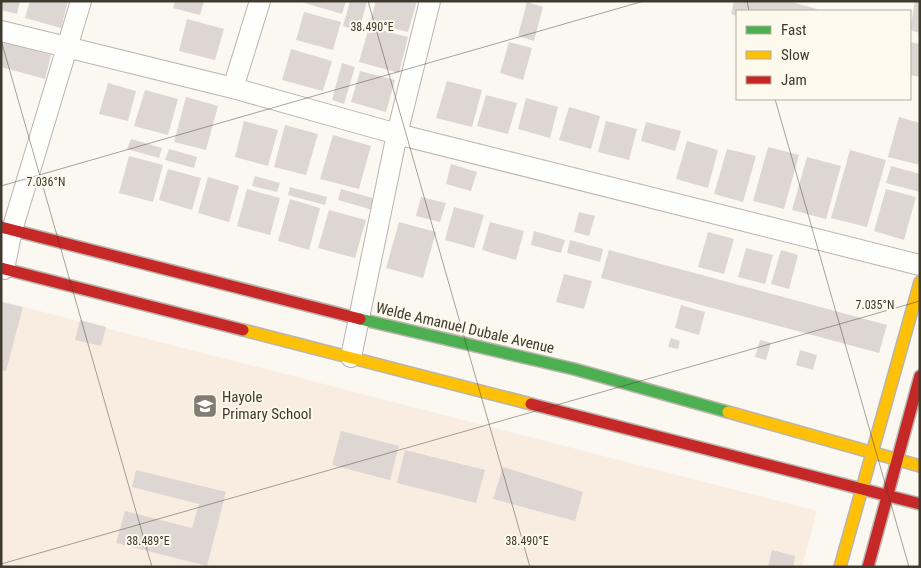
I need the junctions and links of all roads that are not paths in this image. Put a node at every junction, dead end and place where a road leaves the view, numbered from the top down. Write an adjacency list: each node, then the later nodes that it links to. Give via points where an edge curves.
1 (81, 1): 5 (street)
2 (260, 1): 6 (street)
3 (430, 1): 7 (street)
4 (1, 32): 5 (street)
5 (69, 49): 6 (street); 8 (street)
6 (233, 88): 7 (street)
7 (396, 134): 9 (street); 12 (street)
8 (7, 229): 10 (street); 12 (main road, Welde Amanuel Dubale Avenue)
9 (920, 265)
10 (3, 268): 13 (main road)
11 (920, 282): 15 (main road)
12 (358, 319): 13 (street); 15 (main road, Welde Amanuel Dubale Avenue, via 574,369)
13 (350, 357): 18 (main road)
14 (920, 376): 16 (main road)
15 (871, 452): 16 (main road, Welde Amanuel Dubale Avenue); 18 (main road)
16 (898, 460): 17 (main road, Welde Amanuel Dubale Avenue); 19 (main road)
17 (920, 466)
18 (862, 489): 19 (main road); 21 (main road)
19 (888, 496): 20 (main road); 22 (main road)
20 (920, 504)
21 (840, 567)
22 (868, 567)

